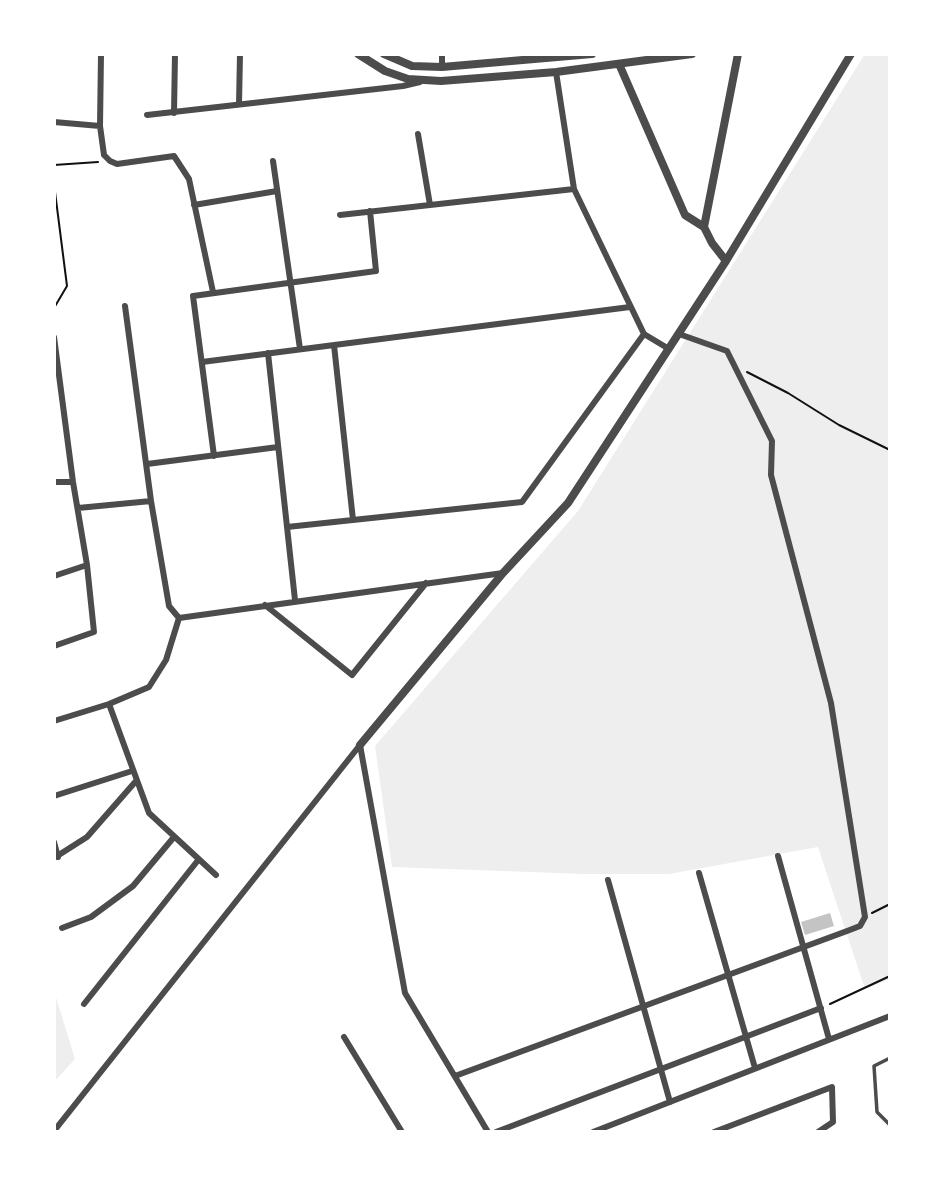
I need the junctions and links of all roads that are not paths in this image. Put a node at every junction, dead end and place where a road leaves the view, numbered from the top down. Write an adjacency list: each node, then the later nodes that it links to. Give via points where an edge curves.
1 (101, 54): 22 (street)
2 (175, 54): 19 (street)
3 (240, 54): 18 (street)
4 (358, 54): 17 (street, via 385,71)
5 (384, 54): 14 (street, via 412,66)
6 (442, 54): 14 (street)
7 (592, 54): 12 (street)
8 (692, 54): 11 (street)
9 (738, 54): 31 (street)
10 (851, 54): 32 (street)
11 (648, 57): 13 (street)
12 (509, 58): 14 (street); 16 (street)
13 (619, 64): 15 (street); 31 (street, via 685,215)
14 (442, 66)
15 (556, 72): 16 (street); 25 (street)
16 (510, 76): 17 (street)
17 (426, 80): 18 (street)
18 (239, 104): 19 (street)
19 (174, 113): 20 (street)
20 (147, 115)
21 (54, 122): 22 (street)
22 (100, 126): 27 (street, via 104,155 117,164 174,156 189,179)
23 (418, 134): 28 (street)
24 (273, 161): 26 (street)
25 (574, 189): 28 (street); 36 (street)
26 (277, 191): 27 (street); 33 (street)
27 (194, 205): 34 (street)
28 (430, 205): 29 (street)
29 (370, 211): 30 (street); 33 (street, via 376,271)
30 (340, 215)
31 (704, 227): 32 (street)
32 (726, 261): 38 (street)
33 (291, 283): 34 (street); 42 (street)
34 (213, 292): 45 (street, via 193,296)
35 (125, 306): 50 (street)
36 (630, 307): 37 (street); 40 (street)
37 (644, 334): 43 (street); 55 (street, via 522,502)
38 (679, 334): 43 (street); 80 (street, via 727,351 772,441 771,475 831,703 865,917 860,926)
39 (54, 337): 41 (street)
40 (334, 345): 42 (street); 55 (street)
41 (55, 348): 47 (street)
42 (300, 349): 44 (street)
43 (669, 349): 58 (street, via 568,503)
44 (268, 354): 45 (street); 48 (street)
45 (202, 362): 49 (street)
46 (54, 415): 47 (street)
47 (64, 415): 52 (street)
48 (278, 447): 49 (street); 56 (street)
49 (214, 456): 50 (street)
50 (147, 464): 53 (street)
51 (54, 482): 52 (street)
52 (74, 482): 54 (street)
53 (151, 501): 54 (street); 63 (street, via 169,606)
54 (78, 508): 57 (street)
55 (353, 520): 56 (street)
56 (287, 527): 61 (street)
57 (87, 565): 59 (street); 64 (street, via 94,632)
58 (503, 573): 60 (street); 67 (street)
59 (54, 576)
60 (426, 583): 61 (street); 62 (street, via 352,675)
61 (295, 600): 62 (street)
62 (265, 605): 63 (street)
63 (179, 618): 65 (street, via 166,660 149,687)
64 (54, 646)
65 (109, 704): 66 (street); 68 (street)
66 (54, 722)
67 (360, 744): 92 (street, via 405,993); 95 (street)
68 (132, 771): 69 (street); 70 (street)
69 (136, 781): 71 (street, via 149,813); 74 (street, via 87,837)
70 (54, 796)
71 (174, 837): 75 (street); 79 (street, via 133,887 91,917)
72 (54, 842): 74 (street)
73 (778, 856): 80 (street)
74 (56, 857)
75 (199, 859): 77 (street); 82 (street)
76 (699, 873): 81 (street)
77 (216, 875)
78 (608, 880): 83 (street)
79 (62, 928)
80 (803, 946): 81 (street); 84 (street)
81 (729, 974): 83 (street); 86 (street)
82 (84, 1004)
83 (643, 1006): 91 (street); 92 (street)
84 (821, 1008): 86 (street); 88 (street)
85 (890, 1016): 88 (street)
86 (746, 1035): 90 (street); 91 (street)
87 (344, 1037): 96 (street)
88 (829, 1039): 90 (street)
89 (890, 1058): 94 (lane, via 874,1066 877,1112)
90 (755, 1068): 93 (street)
91 (661, 1069): 93 (street); 98 (street)
92 (455, 1076): 97 (street)
93 (670, 1102): 99 (street)
94 (890, 1125)
95 (54, 1131)
96 (402, 1132)
97 (488, 1132)
98 (496, 1132)
99 (593, 1132)
100 (714, 1132): 101 (street, via 832,1087 834,1122)
101 (818, 1132)

